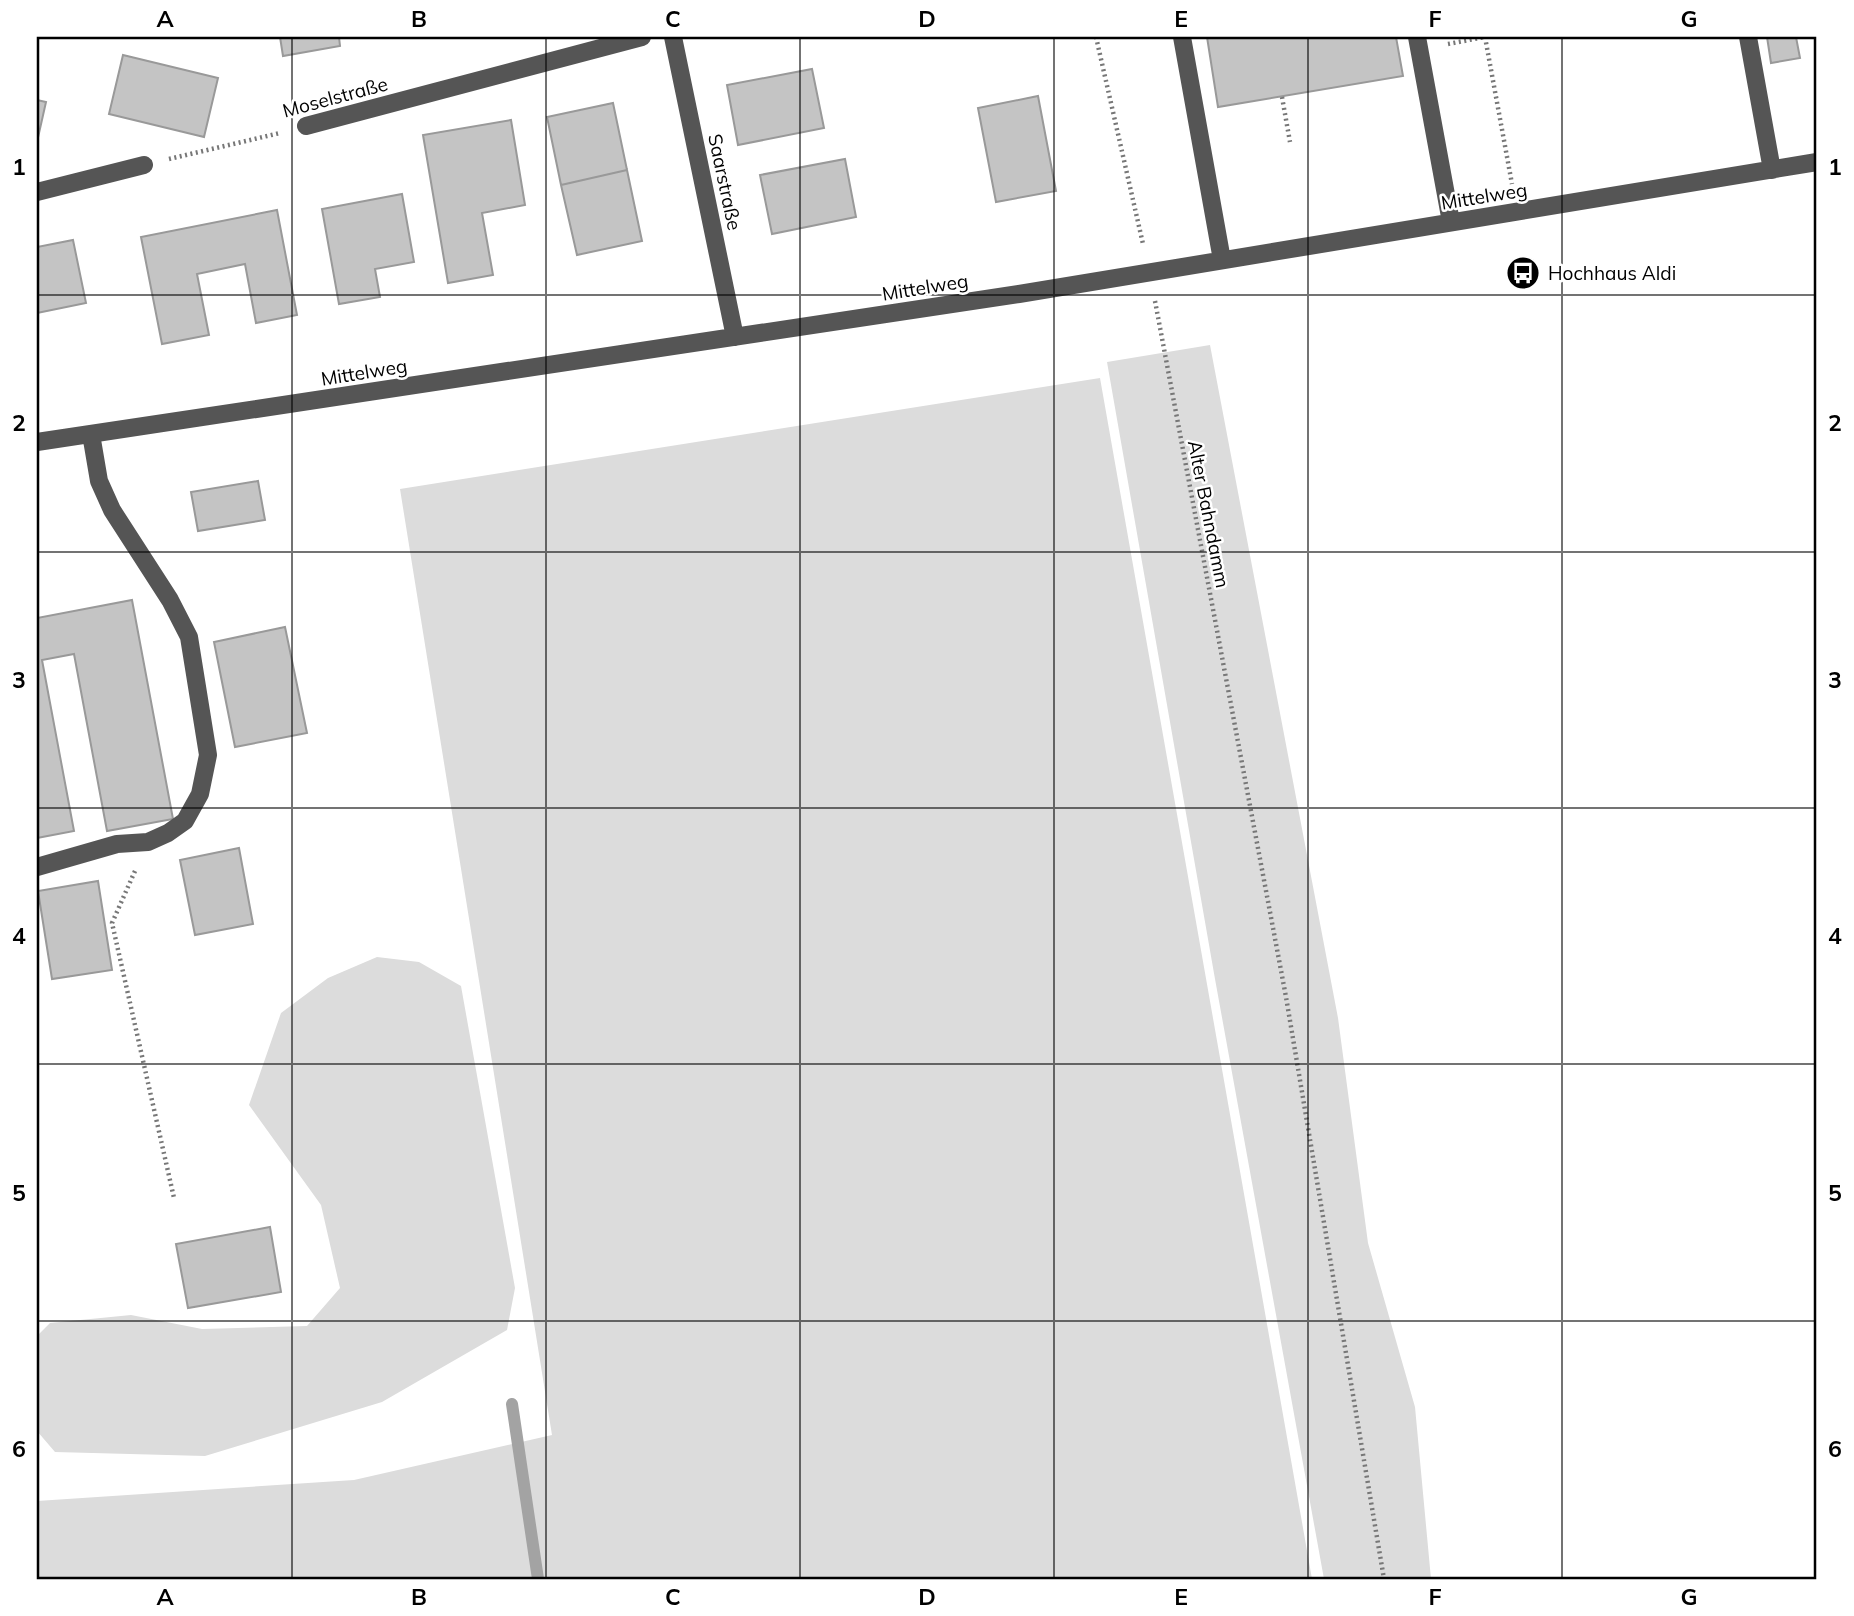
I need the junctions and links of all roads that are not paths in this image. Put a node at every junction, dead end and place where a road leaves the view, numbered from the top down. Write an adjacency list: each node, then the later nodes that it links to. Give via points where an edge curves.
1 (642, 37): 6 (street, Moselstraße)
2 (673, 37): 13 (street, Saarstraße)
3 (1182, 37): 12 (street)
4 (1748, 37): 9 (street)
5 (1418, 43): 11 (street)
6 (306, 127)
7 (1817, 162): 9 (street, Mittelweg)
8 (144, 165): 10 (street)
9 (1772, 170): 11 (street, Mittelweg)
10 (37, 192)
11 (1451, 222): 12 (street, Mittelweg)
12 (1222, 260): 13 (street, Mittelweg)
13 (735, 337): 14 (street, Mittelweg)
14 (91, 434): 15 (street, Mittelweg); 16 (street, via 99,481 112,510 189,637 208,755 200,794 185,821 168,834)
15 (37, 442)
16 (37, 867)

